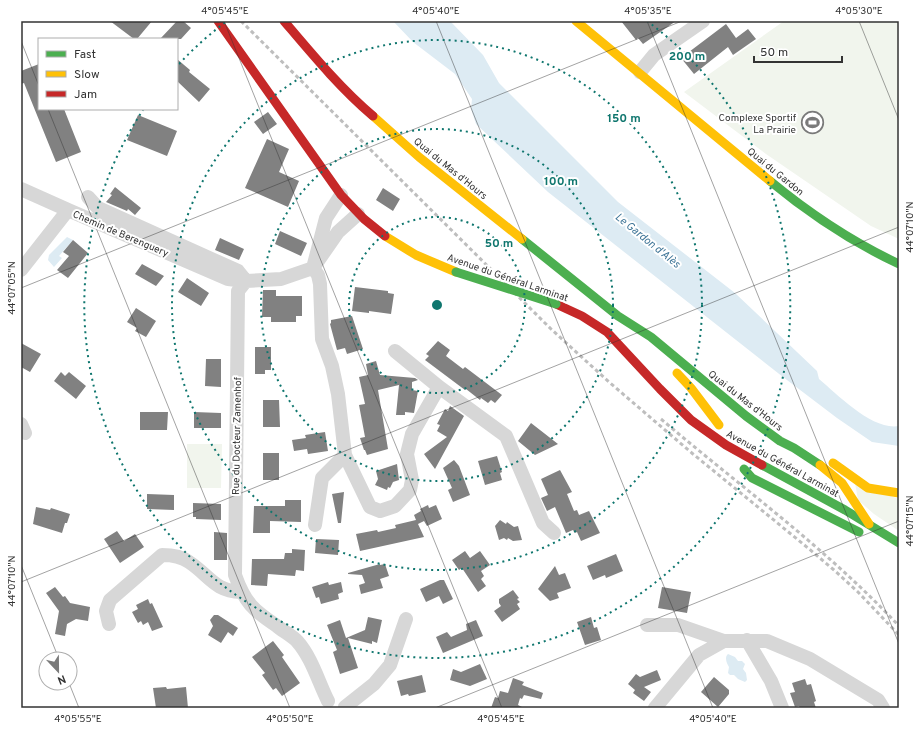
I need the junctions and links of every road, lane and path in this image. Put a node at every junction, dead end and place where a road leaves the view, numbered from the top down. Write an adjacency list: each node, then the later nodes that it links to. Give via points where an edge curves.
1 (218, 21): 7 (main road, Avenue du Général Larminat)
2 (284, 21): 15 (main road, Quai du Mas d'Hours, via 359,104 419,157)
3 (576, 21): 5 (main road, Quai du Gardon)
4 (703, 21): 5 (street, via 654,55)
5 (640, 72): 11 (main road, Quai du Gardon, via 794,200 837,231)
6 (21, 189): 9 (street)
7 (341, 195): 10 (main road, Avenue du Général Larminat); 12 (street, via 326,218)
8 (88, 197): 14 (street, Chemin de Berenguery, via 98,208 238,271)
9 (68, 210): 13 (street, Chemin de Berenguery); 14 (street, Chemin de Berenguery, via 228,279)
10 (358, 214): 12 (street, via 338,232); 23 (main road, Avenue du Général Larminat, bridge, via 378,232 415,255 456,272 556,304 582,316 607,332 691,420 726,446)
11 (899, 264)
12 (314, 268): 14 (street, Chemin de Berenguery, via 281,279); 20 (street, via 320,284 322,339 332,366 338,394)
13 (21, 270)
14 (246, 281): 30 (street, Rue du Docteur Zamenhof, via 238,291 235,575)
15 (618, 316): 18 (main road, Quai du Mas d'Hours, via 691,388); 19 (main road, Quai du Mas d'Hours, via 651,337 746,416)
16 (395, 350): 17 (street)
17 (439, 387): 20 (street, via 412,434 407,454 412,480 410,490 395,506 380,511 370,507); 25 (street, via 506,436 543,523)
18 (719, 425)
19 (794, 448): 22 (main road, via 823,457 868,488); 23 (main road, Quai du Mas d'Hours, via 842,483)
20 (345, 455): 24 (street, via 322,478)
21 (744, 469): 26 (main road, via 752,478)
22 (899, 493)
23 (869, 524): 28 (main road, Avenue du Général Larminat)
24 (315, 525)
25 (554, 533)
26 (866, 535)
27 (878, 541): 29 (main road)
28 (899, 543)
29 (899, 552)
30 (241, 592): 32 (street, via 220,587 189,561 176,556 162,555 110,600 106,611); 36 (street, Rue du Docteur Zamenhof, via 253,609 295,639 304,650 312,663)
31 (406, 619): 37 (street, via 390,665 374,684)
32 (109, 624)
33 (647, 626): 34 (street, via 678,625)
34 (724, 640): 35 (street); 38 (street, via 699,655)
35 (747, 640): 39 (street, via 771,681); 40 (street, via 767,640 810,659 878,700)
36 (325, 705): 37 (street, via 337,699)
37 (345, 708)
38 (655, 708)
39 (782, 708)
40 (883, 708)

